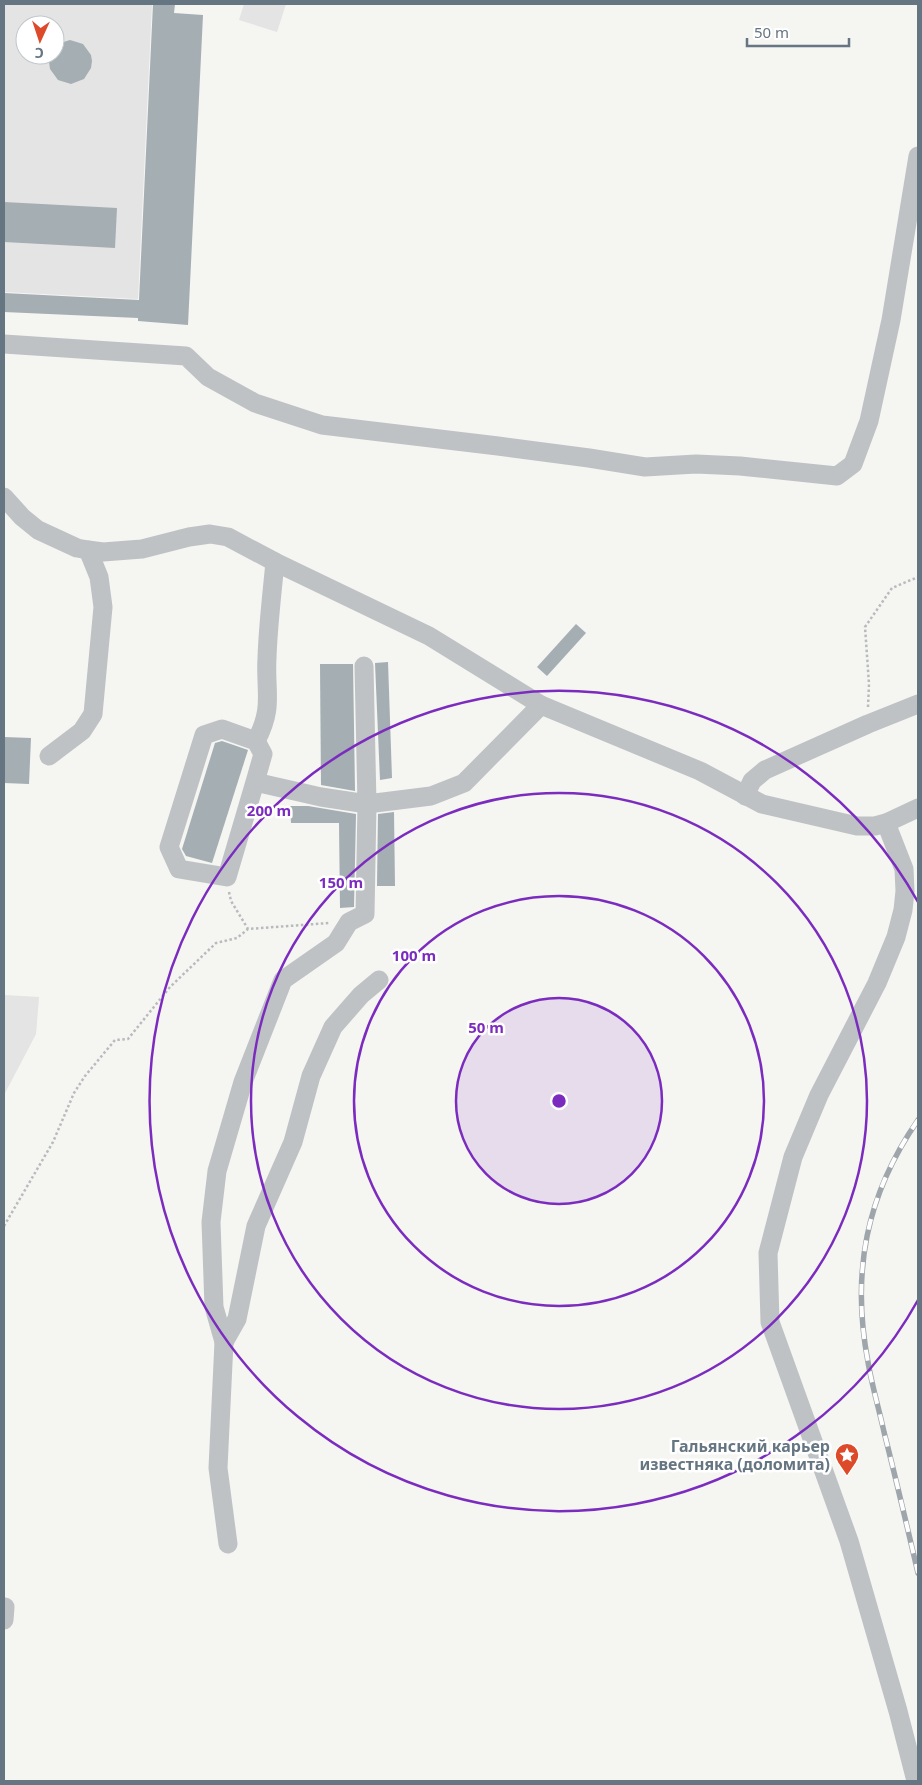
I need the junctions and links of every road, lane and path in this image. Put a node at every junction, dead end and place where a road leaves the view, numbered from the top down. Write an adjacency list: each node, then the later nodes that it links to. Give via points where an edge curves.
1 (918, 156): 2 (street, via 891,320 870,421 853,464 837,476 740,466 645,467 322,425 255,403 208,377 186,356)
2 (4, 344)
3 (4, 497): 4 (street, via 38,530)
4 (88, 550): 5 (street, via 104,552 142,548 210,534 228,537); 12 (street, via 99,577 103,607 93,714 82,730)
5 (275, 562): 9 (street, via 429,636); 11 (street, via 266,660 268,707 264,726)
6 (918, 577): 10 (path, via 892,588 865,627)
7 (364, 666): 15 (street)
8 (918, 704): 10 (street)
9 (541, 706): 14 (street, via 674,760); 15 (street, via 464,783 431,796)
10 (868, 724): 14 (street, via 765,770 752,782)
11 (256, 741): 13 (street, via 263,754); 18 (street, via 222,729 204,735 170,847 180,869)
12 (49, 756)
13 (255, 782): 15 (street); 18 (street)
14 (745, 796): 17 (street, via 784,810 856,826 875,826)
15 (367, 804): 19 (street)
16 (918, 808): 17 (street)
17 (886, 822): 25 (street, via 904,869 904,900 896,937 793,1157 768,1262 770,1322 849,1542)
18 (226, 877): 20 (path, via 231,901)
19 (357, 918): 20 (path); 23 (street, via 336,943 282,980 243,1082 217,1171 210,1222 214,1306)
20 (248, 928): 22 (path, via 237,938 216,943 170,987 128,1039 115,1040 96,1062 74,1093 53,1142)
21 (379, 980): 23 (street, via 333,1027 311,1076 293,1142 256,1226 237,1319)
22 (4, 1226)
23 (224, 1342): 24 (street, via 218,1468)
24 (228, 1544)
25 (916, 1781)

